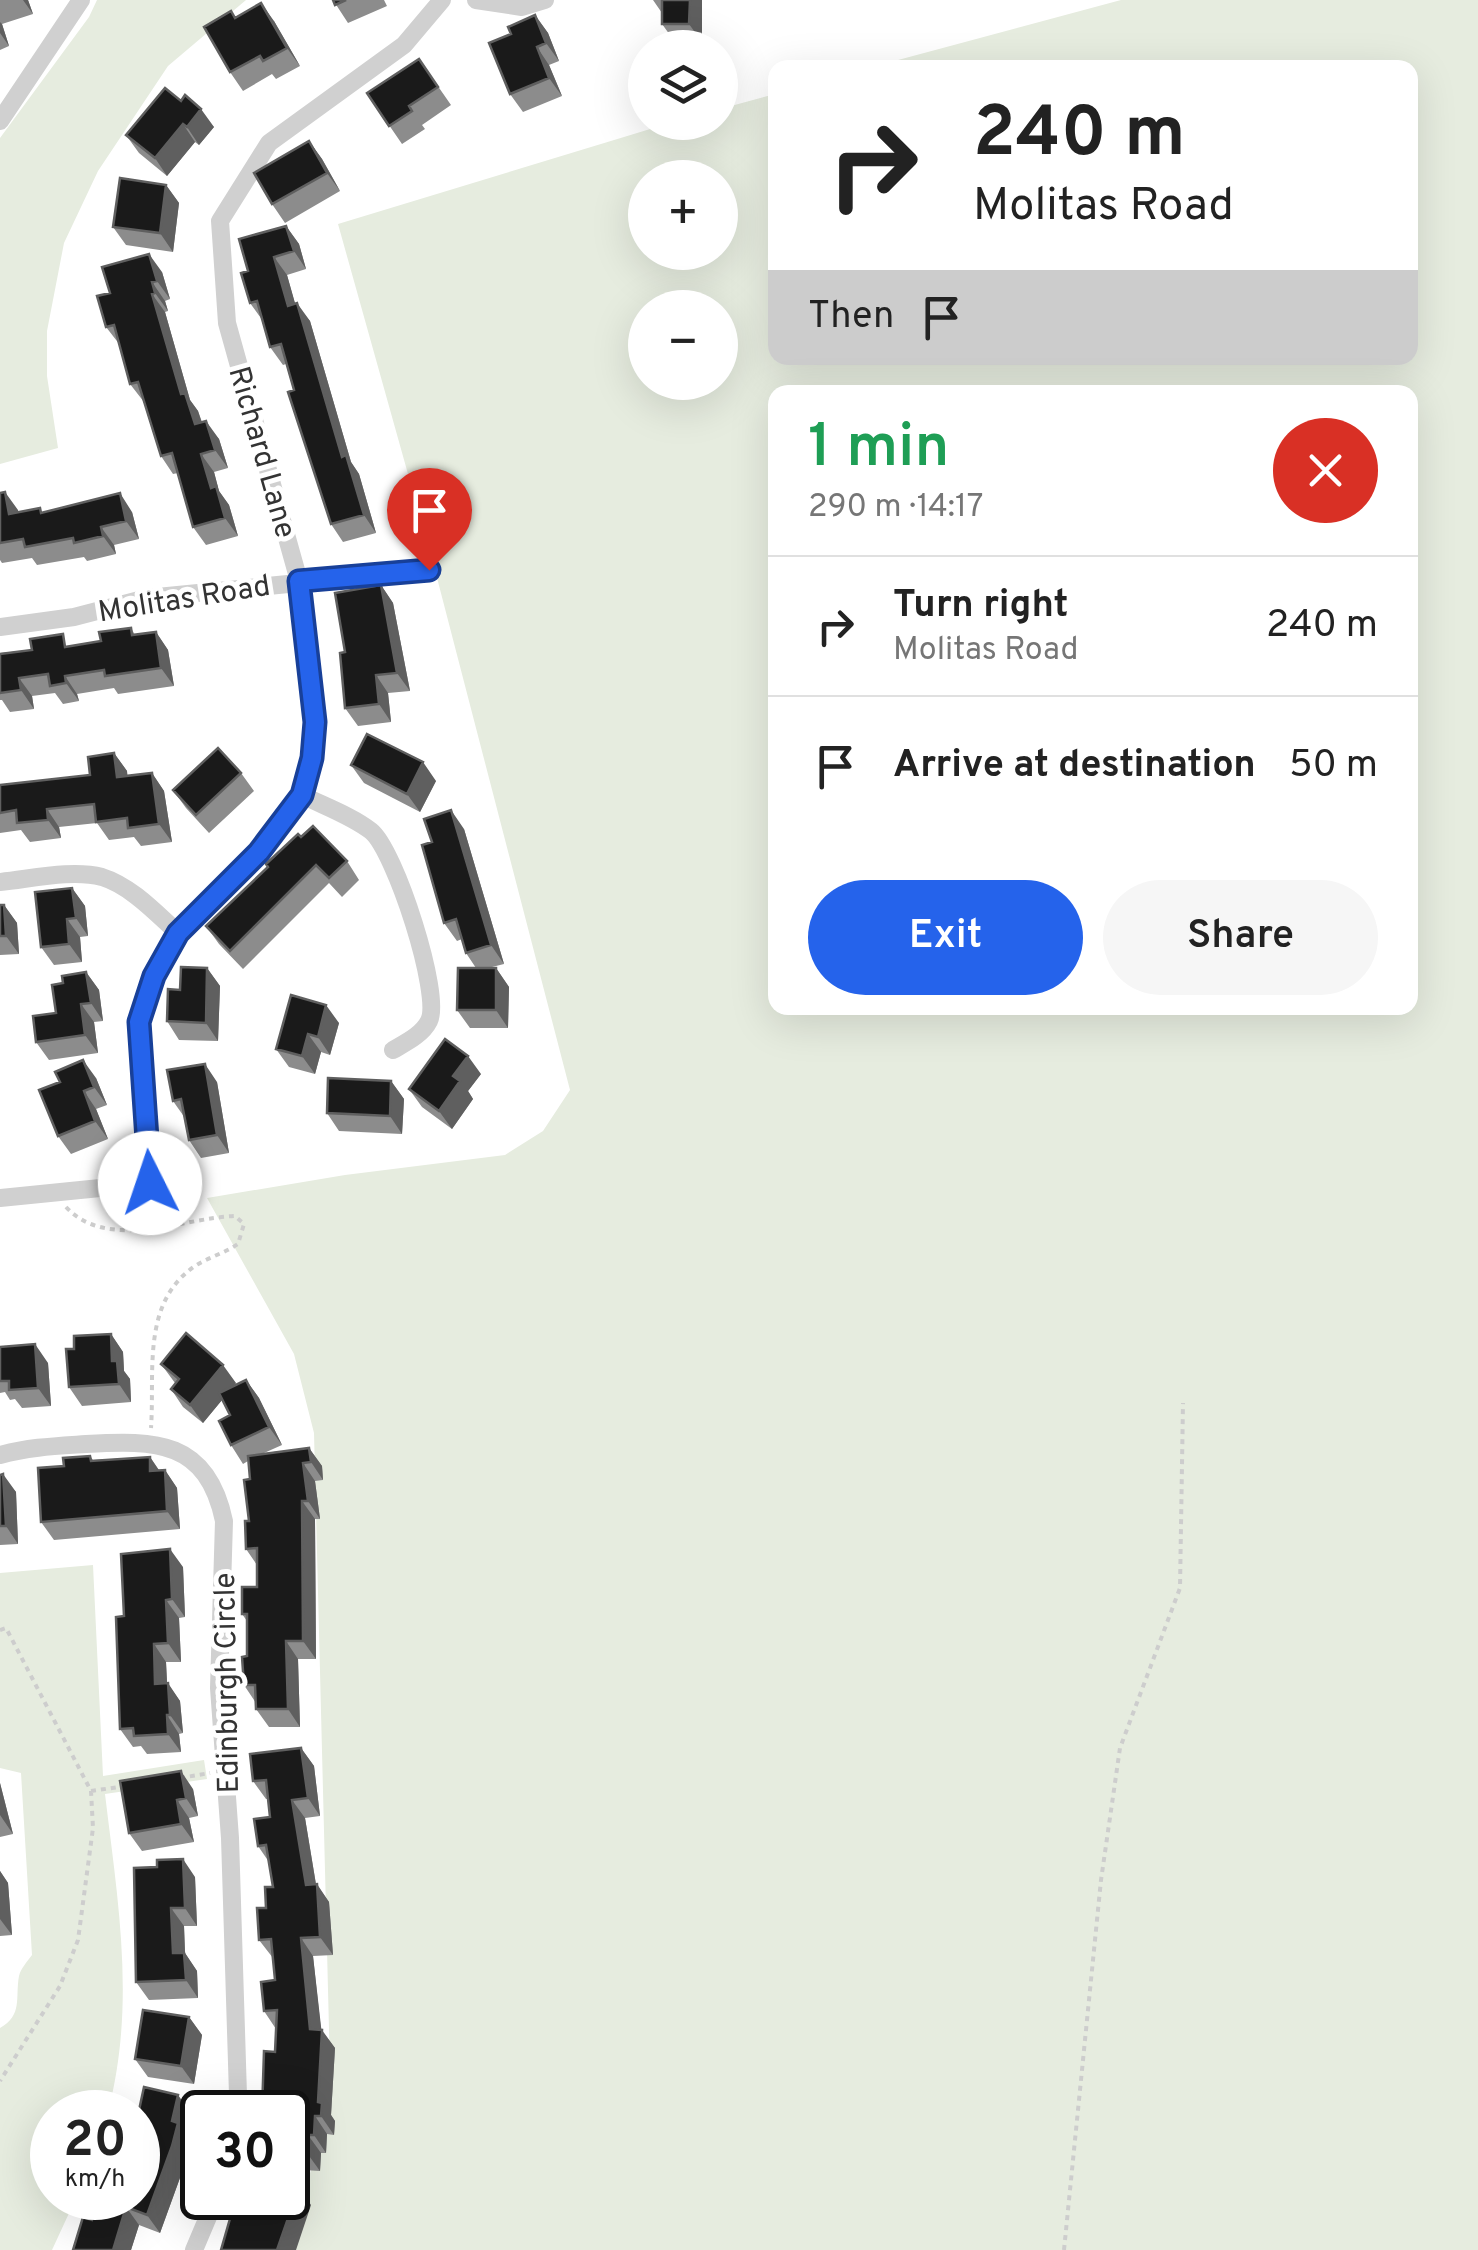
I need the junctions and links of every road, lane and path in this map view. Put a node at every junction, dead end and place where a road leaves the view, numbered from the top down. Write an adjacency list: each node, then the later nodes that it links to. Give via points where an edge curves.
1 (81, 0): 5 (street)
2 (442, 0): 7 (street, Richard Lane, via 404,45 269,143 220,221 227,323)
3 (476, 0): 4 (street, via 522,7)
4 (546, 0)
5 (0, 121)
6 (429, 570): 7 (street, Molitas Road)
7 (299, 581): 8 (street, Molitas Road, via 148,598); 9 (street, Richard Lane, via 315,722)
8 (0, 626)
9 (302, 795): 11 (street, Richard Lane, via 259,852); 12 (street, via 372,832 396,870 432,992 430,1021)
10 (0, 882): 11 (street, via 104,878)
11 (178, 933): 13 (street, Richard Lane, via 139,1022 150,1183)
12 (392, 1050)
13 (52, 1193): 14 (street); 16 (path, via 94,1226 134,1230 235,1216 244,1224 238,1244 196,1266 158,1311)
14 (0, 1198)
15 (1183, 1403): 27 (path, via 1180,1588 1120,1748 1100,1880)
16 (151, 1442): 17 (street, Edinburgh Circle); 19 (street, Edinburgh Circle, via 197,1464 219,1499)
17 (0, 1455)
18 (0, 1630): 22 (path, via 10,1633)
19 (226, 1771): 20 (path); 24 (street, Edinburgh Circle)
20 (168, 1780)
21 (130, 1785): 22 (path)
22 (91, 1791): 23 (path, via 93,1828 78,1940 60,1986)
23 (0, 2082)
24 (238, 2090)
25 (207, 2220): 26 (street)
26 (194, 2250)
27 (1064, 2250)

